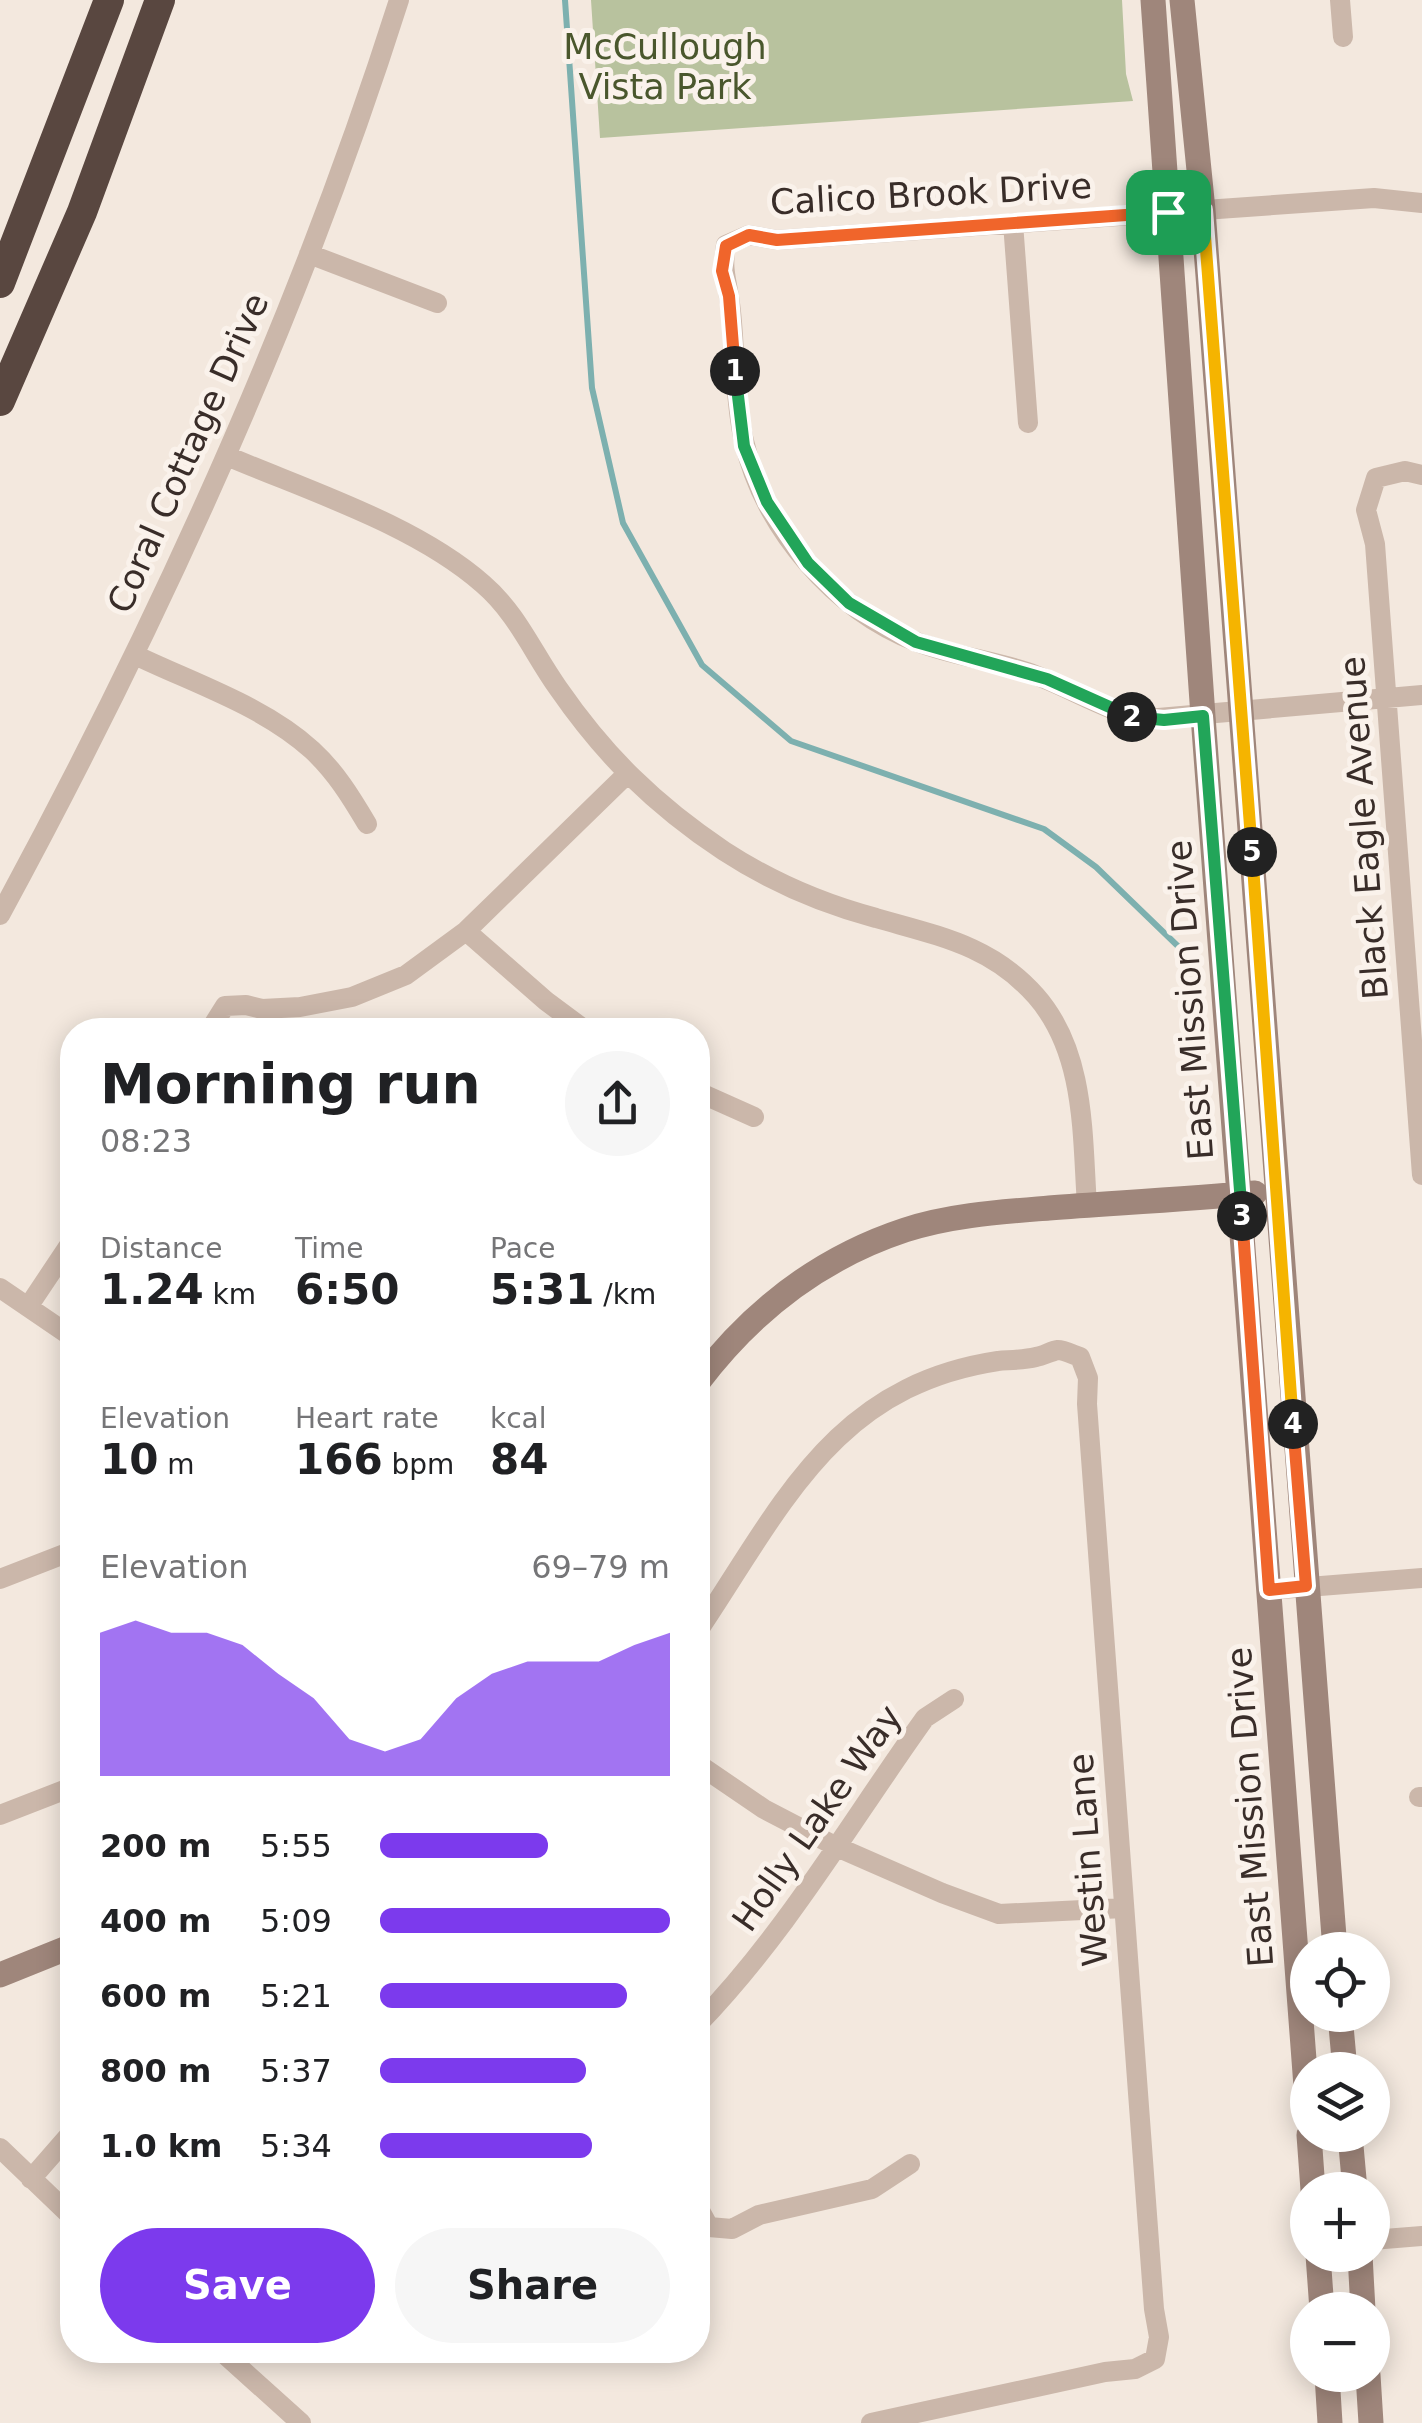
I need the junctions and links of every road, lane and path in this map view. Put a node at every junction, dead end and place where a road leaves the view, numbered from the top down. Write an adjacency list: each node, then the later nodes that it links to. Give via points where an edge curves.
1 (109, 0): 13 (highway)
2 (160, 0): 15 (highway, via 82,212)
3 (399, 0): 12 (street, Coral Cottage Drive)
4 (1153, 0): 10 (street, East Mission Drive)
5 (1182, 0): 9 (street, East Mission Drive)
6 (1340, 0): 7 (street)
7 (1342, 37)
8 (1422, 204): 9 (street, Calico Brook Drive, via 1374,198)
9 (1203, 210): 10 (street, Calico Brook Drive); 22 (street, East Mission Drive)
10 (1168, 212): 11 (street, Calico Brook Drive); 23 (street, East Mission Drive)
11 (1013, 223): 16 (street); 23 (street, Calico Brook Drive, via 777,240 749,235 726,246 722,271 744,446 774,514 828,584 873,619 916,642 1030,672 1127,716)
12 (309, 254): 14 (street); 17 (street, Coral Cottage Drive)
13 (0, 283)
14 (436, 303)
15 (0, 402)
16 (1028, 423)
17 (226, 456): 19 (street, Coral Cottage Drive); 24 (street, via 405,533 459,565 517,622 554,683)
18 (1422, 475): 21 (street, Black Eagle Avenue, via 1405,471 1376,478 1366,510 1375,544)
19 (135, 655): 25 (street, via 283,728 330,768); 27 (street, Coral Cottage Drive)
20 (1422, 695): 21 (street)
21 (1386, 697): 22 (street); 26 (street, Black Eagle Avenue)
22 (1241, 709): 23 (street); 35 (street, East Mission Drive)
23 (1203, 716): 36 (street, East Mission Drive)
24 (626, 774): 28 (street); 37 (street, via 682,822 772,878 846,909 958,941 1024,984 1052,1018 1075,1075)
25 (367, 824)
26 (1413, 913): 33 (street, Black Eagle Avenue)
27 (0, 916)
28 (466, 931): 29 (street, via 379,988 300,1008 225,1006); 30 (street)
29 (218, 1018)
30 (569, 1018)
31 (710, 1097): 32 (street)
32 (754, 1117)
33 (1420, 1130): 34 (street, Black Eagle Avenue)
34 (1422, 1175)
35 (1276, 1192): 36 (street); 46 (street, East Mission Drive)
36 (1240, 1195): 37 (street); 47 (street, East Mission Drive)
37 (1087, 1205): 42 (street, via 970,1215 868,1244 777,1298)
38 (60, 1258): 40 (street)
39 (0, 1288): 40 (street)
40 (28, 1307): 41 (street)
41 (60, 1329)
42 (710, 1368)
43 (60, 1556): 45 (street)
44 (1422, 1578): 46 (street)
45 (0, 1580)
46 (1306, 1586): 47 (street); 55 (street, East Mission Drive)
47 (1269, 1590): 59 (street, East Mission Drive)
48 (710, 1612): 54 (street, Westin Lane, via 797,1484 860,1417 947,1372 1058,1350 1080,1357 1088,1378)
49 (954, 1699): 53 (street, Holly Lake Way, via 925,1718)
50 (710, 1772): 53 (street)
51 (60, 1792): 52 (street)
52 (0, 1815)
53 (837, 1847): 54 (street, via 999,1914); 58 (street, Holly Lake Way)
54 (1124, 1908): 72 (street, Westin Lane, via 1159,2337 1155,2358 1136,2369)
55 (1334, 1932)
56 (60, 1951): 57 (street)
57 (0, 1975)
58 (710, 2010)
59 (1303, 2052)
60 (60, 2146): 63 (street)
61 (0, 2148): 63 (street)
62 (910, 2164): 65 (street, via 872,2189 759,2215 732,2228)
63 (31, 2179): 64 (street)
64 (60, 2206)
65 (710, 2227)
66 (1422, 2236): 67 (street)
67 (1390, 2239)
68 (237, 2363): 71 (street)
69 (1328, 2392): 73 (street)
70 (1369, 2392): 74 (street)
71 (300, 2423)
72 (871, 2423)
73 (1330, 2423)
74 (1372, 2423)

